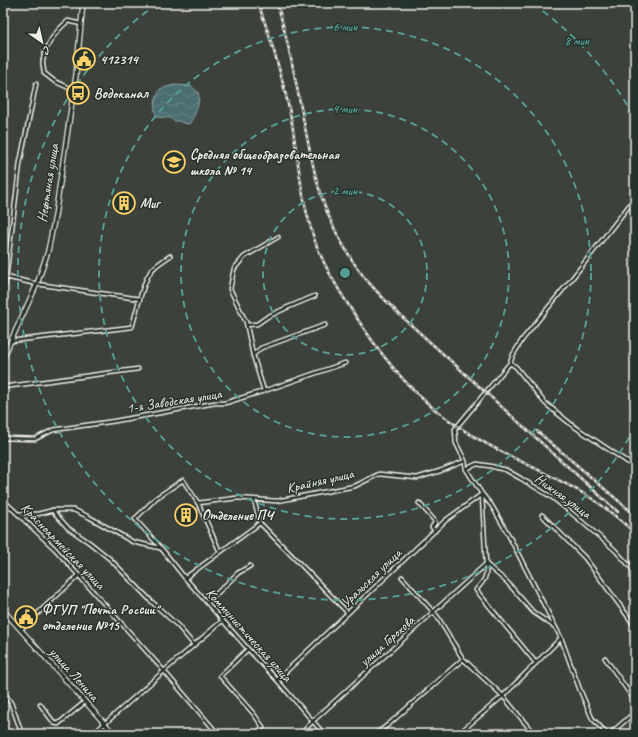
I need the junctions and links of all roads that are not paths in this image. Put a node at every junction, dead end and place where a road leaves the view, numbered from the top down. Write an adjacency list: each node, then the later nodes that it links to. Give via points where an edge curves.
1 (83, 3): 2 (main road, Нефтяная улица)
2 (81, 24): 4 (main road, Нефтяная улица); 4 (street, via 68,21 60,28 48,45 43,62 44,73 54,81)
3 (36, 84): 8 (street, via 20,163)
4 (74, 90): 9 (main road, Нефтяная улица, via 48,251)
5 (635, 198): 19 (street, via 522,340)
6 (278, 236): 13 (street, via 244,257 234,269 230,289)
7 (170, 256): 12 (street, via 148,274)
8 (6, 277): 9 (street); 10 (street)
9 (37, 284): 12 (street); 15 (main road, Нефтяная улица)
10 (3, 295)
11 (315, 296): 13 (street, via 257,324)
12 (140, 299): 15 (street, via 132,327)
13 (246, 325): 16 (street)
14 (325, 325): 16 (street, via 261,348)
15 (11, 341): 17 (main road, Нефтяная улица)
16 (253, 355): 22 (street)
17 (3, 358)
18 (345, 363): 22 (street, 1-я Заводская улица)
19 (510, 363): 24 (street, via 456,430 456,443); 25 (street, via 545,403 572,425)
20 (138, 369): 21 (street)
21 (3, 387)
22 (264, 391): 23 (street, 1-я Заводская улица, via 225,403 54,430 35,439)
23 (3, 438)
24 (465, 460): 26 (street); 29 (street, Крайняя улица, via 417,478 379,474 355,486 277,501)
25 (635, 467)
26 (466, 469): 27 (street); 41 (street, Нижняя улица, via 477,464 506,470 553,498 614,549)
27 (482, 494): 36 (street, Уральская улица); 39 (street); 51 (street, via 508,534)
28 (3, 500): 33 (street, Красноармейская улица)
29 (254, 500): 30 (street, Крайняя улица, via 237,498); 35 (street)
30 (198, 503): 37 (street, Коммунистическая улица, via 183,480 156,498 135,519); 38 (street)
31 (419, 503): 36 (street, via 434,520 435,524 432,527)
32 (52, 510): 33 (street, via 38,514); 37 (street, via 74,510 133,542); 54 (street, via 68,528 110,559)
33 (18, 514): 42 (street, Красноармейская улица)
34 (542, 515): 50 (street, via 585,558)
35 (260, 523): 38 (street); 48 (street)
36 (435, 531): 48 (street, Уральская улица)
37 (161, 548): 44 (street, Коммунистическая улица)
38 (220, 552): 44 (street)
39 (486, 564): 47 (street, улица Горохова); 51 (street, via 507,582 533,612); 58 (street, via 485,580 476,590)
40 (250, 566): 45 (street, via 238,573)
41 (635, 572)
42 (79, 575): 52 (street); 59 (street, Красноармейская улица)
43 (402, 577): 47 (street)
44 (185, 578): 45 (street, Коммунистическая улица)
45 (207, 603): 49 (street, Коммунистическая улица)
46 (3, 610): 52 (main road, улица Ленина)
47 (433, 612): 57 (street); 67 (street, улица Горохова)
48 (348, 613): 60 (street, Уральская улица)
49 (222, 621): 54 (street); 55 (street, Коммунистическая улица)
50 (635, 626)
51 (556, 627): 53 (street)
52 (20, 630): 64 (main road, улица Ленина)
53 (561, 638): 58 (street); 79 (street, via 592,718)
54 (194, 645): 59 (street)
55 (248, 649): 60 (street, Коммунистическая улица); 73 (street, via 220,676 253,712 263,727)
56 (605, 658): 63 (street)
57 (463, 659): 62 (street); 76 (street)
58 (536, 663): 62 (street)
59 (164, 671): 68 (street); 72 (street, Красноармейская улица)
60 (277, 680): 67 (street, Коммунистическая улица)
61 (3, 691): 69 (street, via 11,703)
62 (503, 696): 77 (street); 78 (street)
63 (635, 701)
64 (85, 702): 65 (street, via 58,724 54,723); 68 (main road, улица Ленина)
65 (40, 704)
66 (635, 712): 80 (street)
67 (313, 721): 74 (street, улица Горохова); 75 (street, Коммунистическая улица)
68 (104, 724): 70 (street); 71 (main road, улица Ленина)
69 (22, 734)
70 (93, 734)
71 (114, 734)
72 (218, 734)
73 (256, 734)
74 (301, 734)
75 (324, 734)
76 (376, 734)
77 (458, 734)
78 (534, 734)
79 (607, 734)
80 (610, 734)

